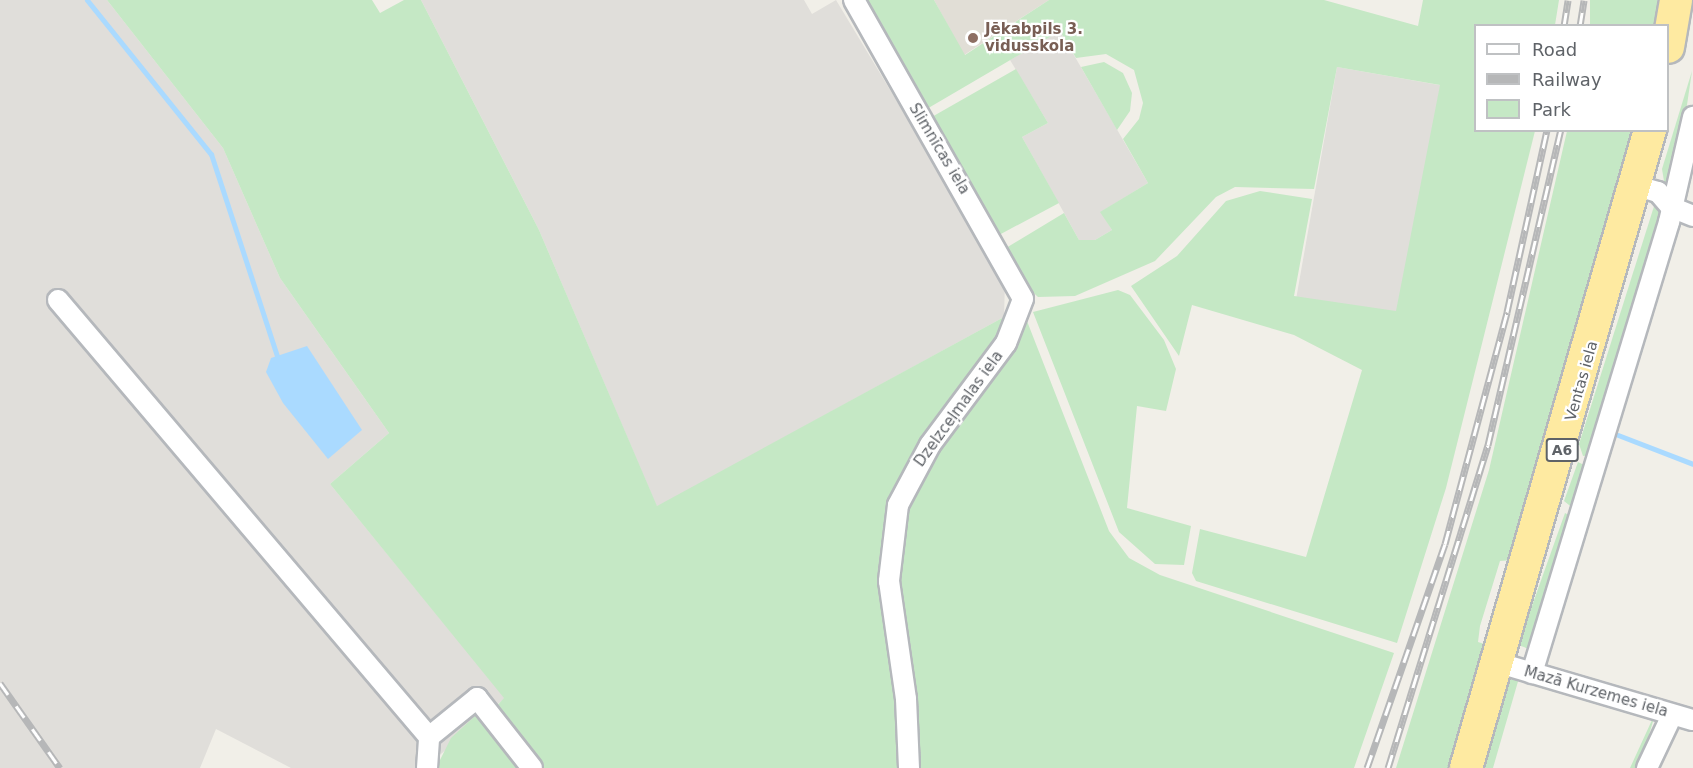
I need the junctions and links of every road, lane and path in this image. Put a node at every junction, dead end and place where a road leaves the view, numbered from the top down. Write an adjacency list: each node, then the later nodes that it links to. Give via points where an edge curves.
1 (854, 0): 9 (street, Slimnīcas iela)
2 (1676, 0): 3 (highway)
3 (1669, 41)
4 (1693, 117): 7 (street)
5 (1650, 132): 6 (highway, Ventas iela / A6)
6 (1637, 186): 7 (street, via 1658,192); 11 (highway, Ventas iela / A6)
7 (1671, 207): 8 (street); 12 (street)
8 (1693, 216)
9 (1023, 299): 18 (street, Dzelzceļmalas iela, via 1006,343 916,466 893,525 889,581 906,699)
10 (58, 300): 15 (street)
11 (1498, 663): 12 (street, Mazā Kurzemes iela); 19 (highway, Ventas iela / A6)
12 (1532, 673): 13 (street, Mazā Kurzemes iela)
13 (1672, 715): 14 (street, Mazā Kurzemes iela); 20 (street)
14 (1693, 720)
15 (429, 736): 16 (street); 17 (street, via 477,699)
16 (427, 768)
17 (532, 768)
18 (909, 768)
19 (1466, 768)
20 (1647, 768)

